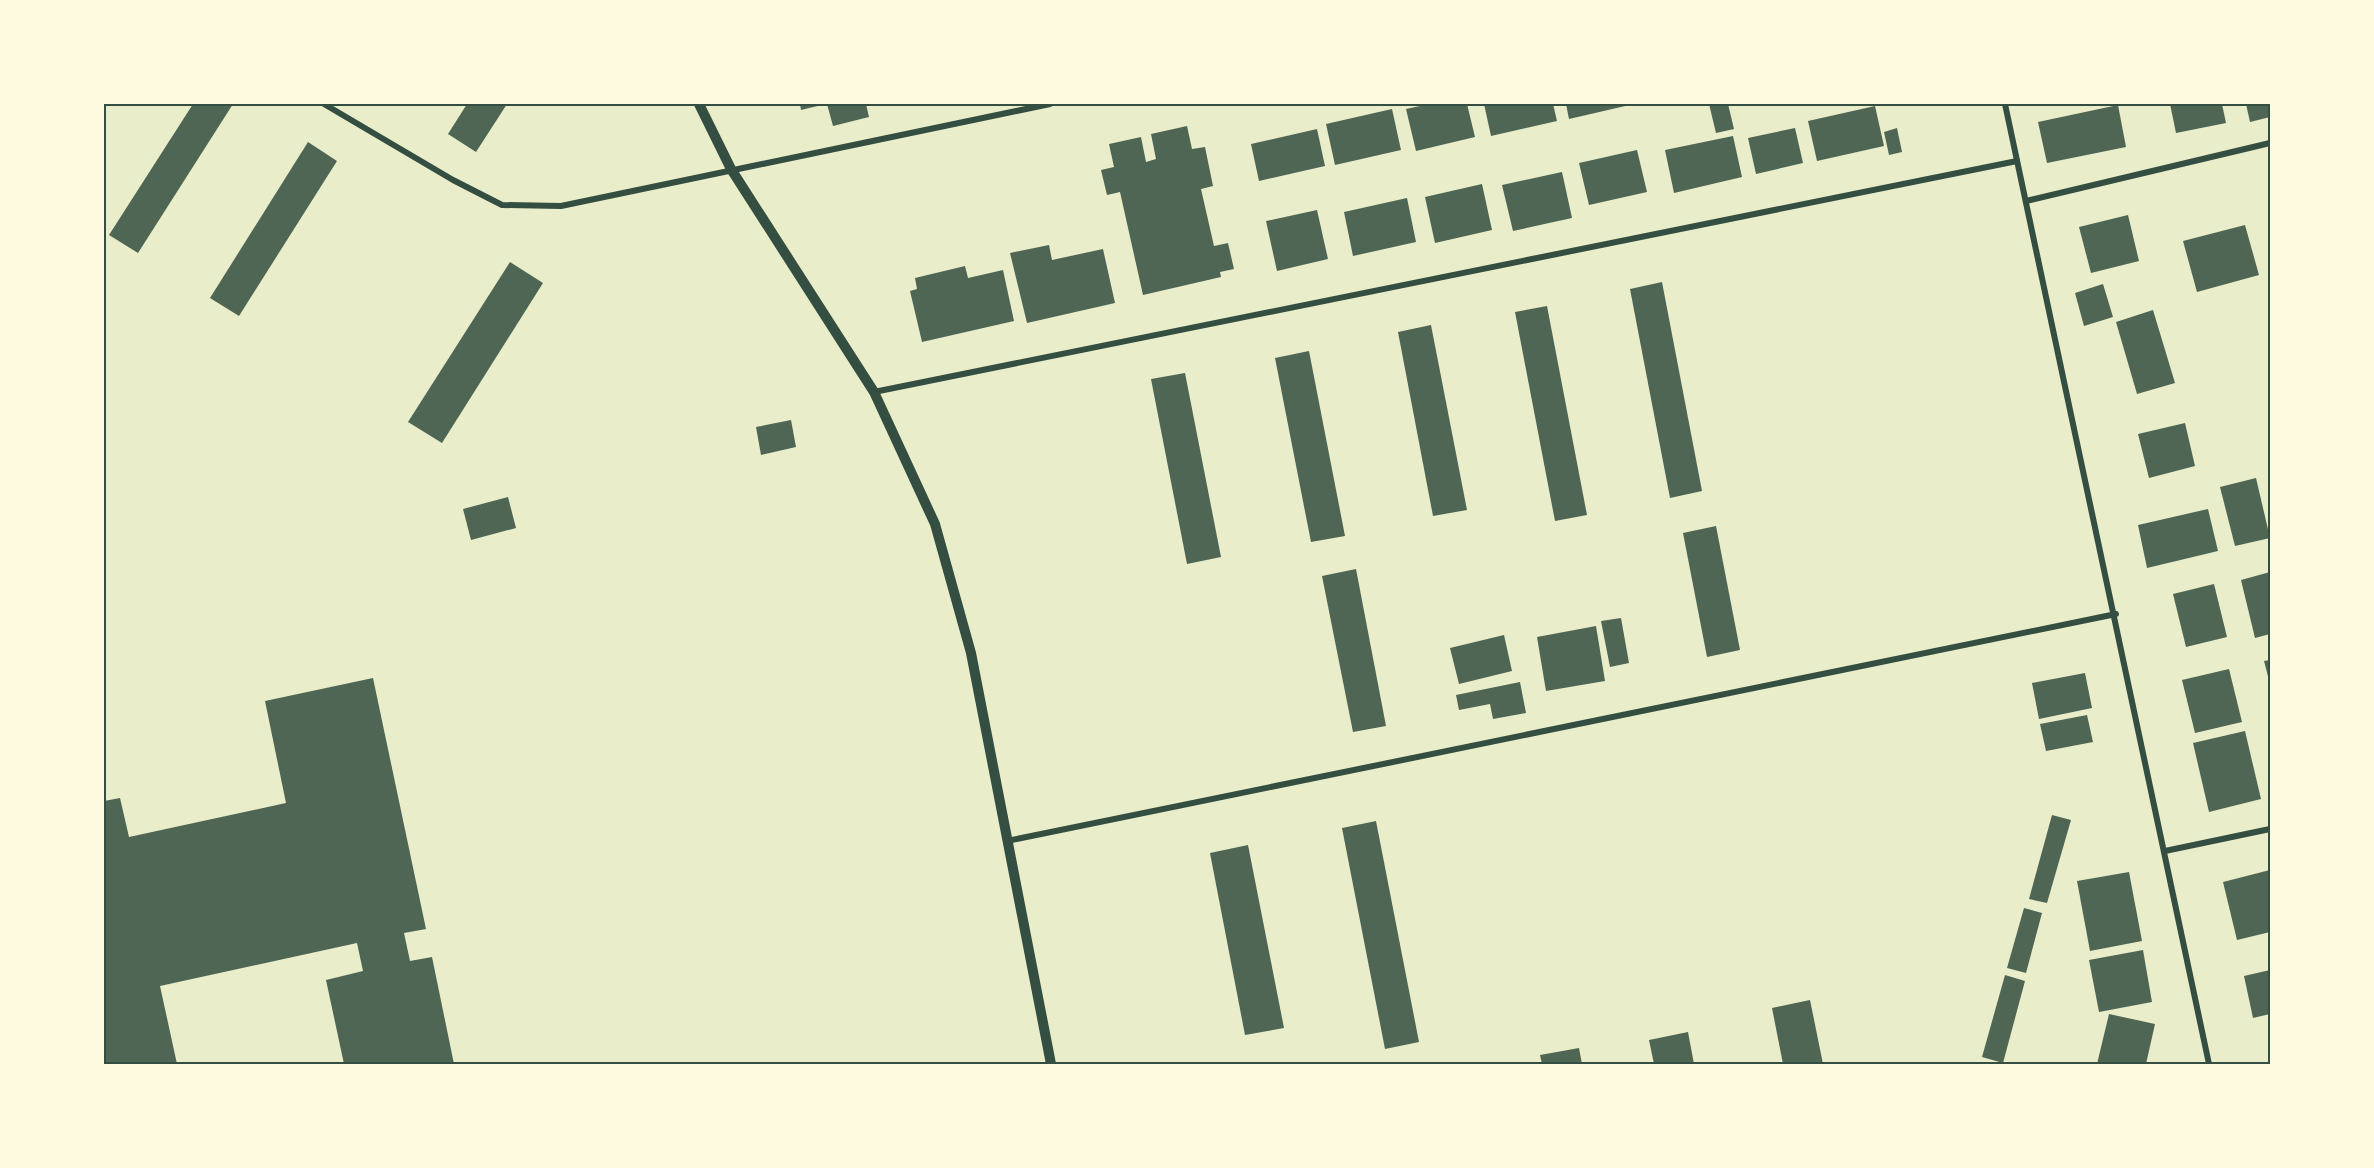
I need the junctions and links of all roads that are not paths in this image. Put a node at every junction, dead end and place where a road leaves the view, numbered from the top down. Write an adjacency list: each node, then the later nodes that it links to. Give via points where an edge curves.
1 (324, 104): 7 (street, via 502,205 561,206)
2 (699, 104): 7 (street)
3 (1050, 104): 7 (street)
4 (2005, 104): 6 (street)
5 (2271, 143): 8 (street)
6 (2017, 161): 8 (street); 9 (street)
7 (731, 169): 9 (street)
8 (2026, 201): 10 (street)
9 (874, 392): 12 (street, via 935,524 971,653)
10 (2116, 614): 12 (street); 13 (street)
11 (2271, 829): 13 (street)
12 (1007, 841): 14 (street)
13 (2165, 851): 15 (street)
14 (1051, 1065)
15 (2209, 1065)

